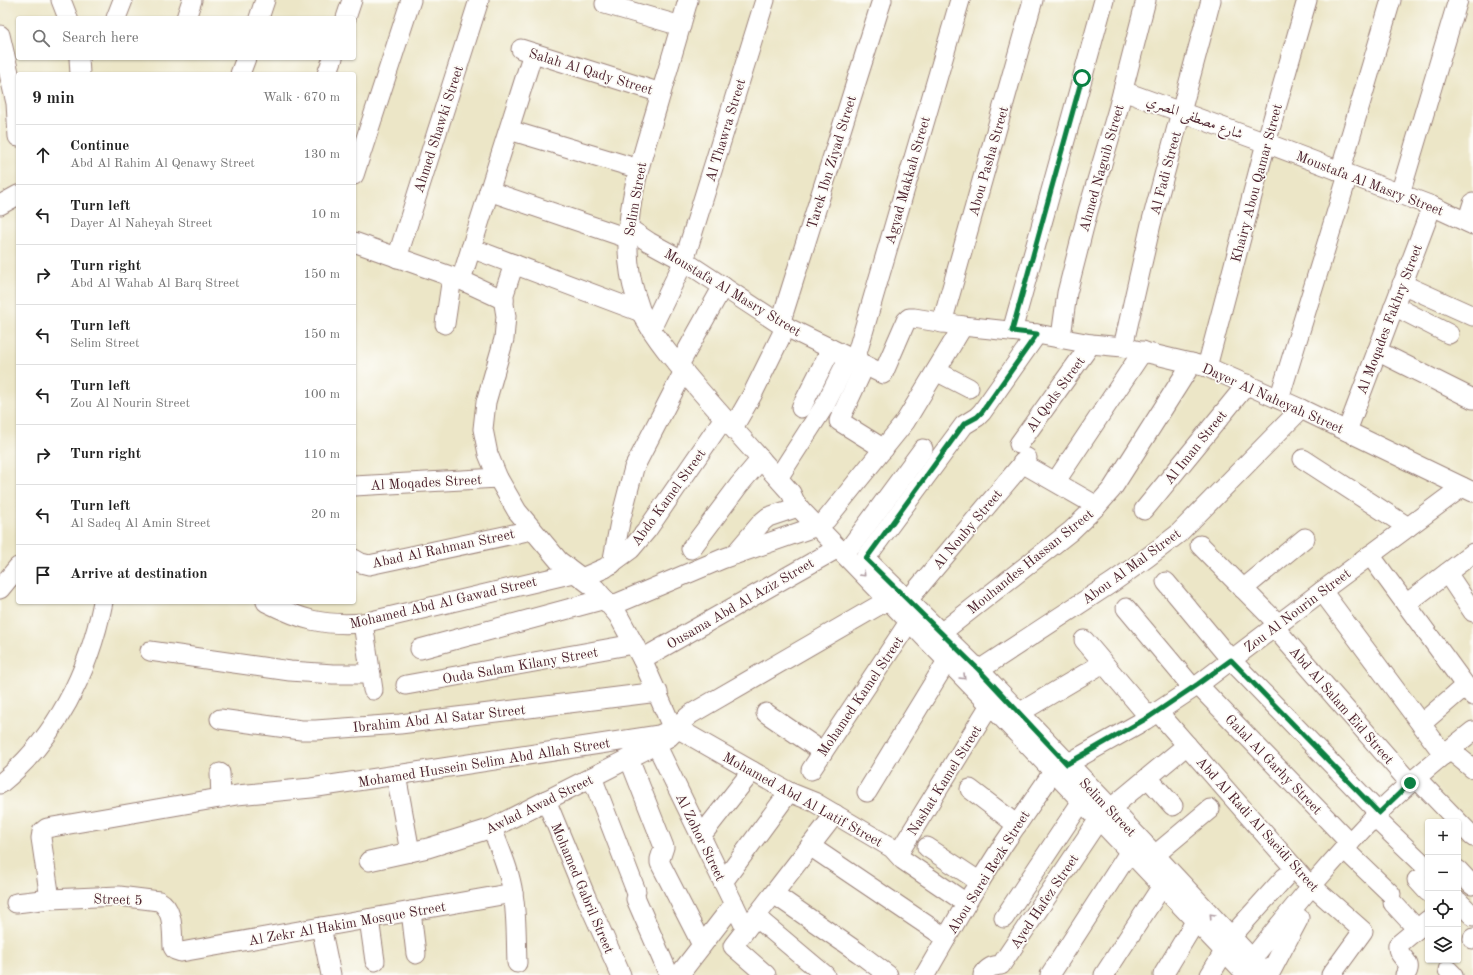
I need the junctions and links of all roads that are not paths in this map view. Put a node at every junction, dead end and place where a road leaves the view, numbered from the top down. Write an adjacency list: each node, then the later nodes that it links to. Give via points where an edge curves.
1 (61, 0): 20 (street)
2 (123, 0): 21 (street)
3 (192, 0): 22 (street)
4 (266, 0): 23 (street)
5 (352, 0): 24 (street)
6 (411, 0): 40 (street)
7 (479, 0): 53 (street, Ahmed Shawki Street)
8 (688, 0): 25 (street, Selim Street)
9 (765, 0): 54 (street, Al Thawra Street)
10 (882, 0): 65 (street, Tarek Ibn Ziyad Street)
11 (960, 0): 77 (street, Agyad Makkah Street)
12 (1033, 0): 63 (street, Abou Pasha Street)
13 (1104, 0): 68 (street)
14 (1146, 0): 34 (street, Ahmed Naguib Street)
15 (1211, 0): 37 (street, Al Fadi Street)
16 (1307, 0): 39 (street, Khairy Abou Qamar Street)
17 (1390, 0): 42 (street)
18 (1458, 0): 44 (street)
19 (605, 4): 25 (street)
20 (67, 16)
21 (117, 16)
22 (187, 16)
23 (260, 16)
24 (347, 16)
25 (681, 26): 35 (street, Selim Street)
26 (0, 35): 33 (street)
27 (79, 60): 30 (street)
28 (245, 60): 31 (street)
29 (332, 60): 32 (street)
30 (80, 72)
31 (241, 72)
32 (329, 72)
33 (5, 74): 36 (street)
34 (1123, 91): 37 (street, شارع مصطفى المصري); 71 (street, Ahmed Naguib Street, via 1067,293)
35 (661, 93): 38 (street, Salah Al Qady Street, via 527,51); 41 (street, Selim Street)
36 (16, 103)
37 (1181, 112): 39 (street, شارع مصطفى المصري); 73 (street, Al Fadi Street, via 1151,224)
38 (509, 130): 41 (street); 43 (street)
39 (1266, 143): 42 (street, Moustafa Al Masry Street); 78 (street, Khairy Abou Qamar Street)
40 (356, 168)
41 (639, 169): 50 (street, Selim Street)
42 (1344, 173): 44 (street, Moustafa Al Masry Street); 84 (street)
43 (489, 191): 50 (street, Moustafa Al Masry Street); 52 (street)
44 (1400, 194): 48 (street, Moustafa Al Masry Street)
45 (16, 197): 47 (street)
46 (1473, 203): 49 (street)
47 (0, 205)
48 (1432, 206): 49 (street, Moustafa Al Masry Street); 57 (street, Al Moqades Fakhry Street)
49 (1470, 224)
50 (628, 233): 54 (street, Moustafa Al Masry Street); 61 (street, Selim Street, via 629,269)
51 (356, 243): 53 (street)
52 (471, 248): 55 (street); 56 (street)
53 (397, 258): 56 (street)
54 (684, 261): 58 (street, Moustafa Al Masry Street); 67 (street, Al Thawra Street)
55 (514, 264): 59 (street); 61 (street)
56 (457, 279): 59 (street); 64 (street)
57 (1402, 284): 60 (street, Al Moqades Fakhry Street); 62 (street)
58 (723, 286): 65 (street, Moustafa Al Masry Street); 79 (street)
59 (504, 300): 96 (street, via 504,339 486,402 482,429 488,454)
60 (1394, 306): 70 (street); 76 (street, Al Moqades Fakhry Street)
61 (641, 312): 67 (street, Selim Street)
62 (1473, 316)
63 (942, 323): 66 (street, Dayer Al Naheyah Street); 81 (street, Dayer Al Naheyah Street, via 909,318)
64 (445, 324)
65 (783, 325): 74 (street, Moustafa Al Masry Street); 88 (street, Tarek Ibn Ziyad Street, via 752,395)
66 (963, 326): 68 (street, Dayer Al Naheyah Street); 80 (street)
67 (651, 329): 79 (street, Selim Street)
68 (1012, 331): 69 (street, Dayer Al Naheyah Street)
69 (1037, 334): 71 (street, Dayer Al Naheyah Street); 113 (street, via 982,412 964,424)
70 (1449, 334)
71 (1061, 337): 72 (street, Dayer Al Naheyah Street)
72 (1091, 344): 73 (street, Dayer Al Naheyah Street); 92 (street, Al Qods Street)
73 (1123, 347): 75 (street, Dayer Al Naheyah Street)
74 (831, 349): 77 (street, Moustafa Al Masry Street); 86 (street)
75 (1143, 351): 78 (street, Dayer Al Naheyah Street); 95 (street)
76 (1377, 351): 85 (street); 89 (street, Al Moqades Fakhry Street)
77 (856, 361): 81 (street, Moustafa Al Masry Street); 90 (street, via 839,421); 97 (street)
78 (1199, 365): 82 (street, Dayer Al Naheyah Street); 101 (street, Mouhandes Hassan Street, via 1112,489)
79 (681, 368): 88 (street, Selim Street); 115 (street, via 634,468)
80 (936, 371): 83 (street); 90 (street, via 906,422)
81 (883, 374)
82 (1247, 384): 84 (street, Dayer Al Naheyah Street); 102 (street, Al Iman Street)
83 (969, 388)
84 (1279, 399): 87 (street, Dayer Al Naheyah Street)
85 (1473, 399)
86 (801, 408)
87 (1301, 409): 89 (street, Dayer Al Naheyah Street); 142 (street, Abou Al Mal Street, via 1178,534 1113,582)
88 (728, 423): 93 (street, Selim Street); 115 (street, Abdo Kamel Street, via 647,530 631,549)
89 (1347, 431): 99 (street, Dayer Al Naheyah Street)
90 (884, 449): 103 (street)
91 (923, 449): 108 (street)
92 (1023, 455): 101 (street); 124 (street, Al Nouby Street)
93 (761, 459): 97 (street, Selim Street); 109 (street)
94 (1303, 459): 104 (street)
95 (1060, 474)
96 (498, 478): 98 (street, Al Moqades Street); 105 (street, via 517,511)
97 (778, 478): 100 (street, Selim Street)
98 (356, 486)
99 (1468, 490): 104 (street, Zou Al Nourin Street)
100 (795, 500): 103 (street, Selim Street, via 801,497); 111 (street, via 762,522)
101 (1097, 506): 134 (street, Mouhandes Hassan Street, via 1071,531)
102 (1144, 510)
103 (821, 523): 108 (street, Selim Street); 111 (street)
104 (1408, 527): 112 (street, Zou Al Nourin Street)
105 (532, 530): 114 (street, Abad Al Rahman Street, via 369,565); 118 (street, via 559,561)
106 (1305, 538): 120 (street)
107 (1200, 545): 120 (street, Abd Al Salam Eid Street)
108 (845, 546): 113 (street, Selim Street); 123 (street, Selim Street, one-way to 123); 138 (street, Ousama Abd Al Aziz Street)
109 (691, 549)
110 (1473, 553): 117 (street)
111 (734, 555): 125 (street)
112 (1370, 555): 122 (street, Zou Al Nourin Street); 128 (street)
113 (866, 559): 124 (street, Selim Street)
114 (356, 560)
115 (612, 564): 118 (street, Abdo Kamel Street)
116 (16, 570): 121 (street)
117 (1447, 573): 128 (street); 130 (street)
118 (578, 575): 125 (street); 132 (street, Mohamed Abd Al Gawad Street)
119 (1166, 582): 139 (street)
120 (1243, 588): 133 (street, Abd Al Salam Eid Street)
121 (0, 590)
122 (1322, 591): 133 (street, Zou Al Nourin Street); 152 (street)
123 (888, 600): 131 (street, Selim Street); 153 (street, Mohamed Hussein Selim Abd Allah Street, via 692,714)
124 (908, 600): 134 (street, Selim Street)
125 (608, 602): 136 (street); 138 (street)
126 (103, 604): 169 (street, via 88,658 66,705 43,741 23,764)
127 (270, 604): 132 (street, Mohamed Abd Al Gawad Street, via 300,618 321,623)
128 (1406, 604): 146 (street)
129 (1126, 608): 144 (street, Galal Al Garhy Street)
130 (1473, 612)
131 (909, 622): 140 (street, Selim Street); 157 (street, Mohamed Kamel Street)
132 (363, 623): 137 (street, via 372,682 333,674 290,671)
133 (1276, 626): 139 (street, Zou Al Nourin Street); 168 (street, Abd Al Salam Eid Street)
134 (941, 633): 142 (street, Selim Street)
135 (1084, 640): 150 (street, Abd Al Radi Al Saeidi Street)
136 (420, 649)
137 (150, 651)
138 (638, 652): 143 (street, Ouda Salam Kilany Street); 145 (street)
139 (1231, 660): 144 (street, Zou Al Nourin Street); 180 (street)
140 (947, 661): 147 (street, Selim Street, one-way to 147); 172 (street)
141 (1095, 668): 149 (street)
142 (979, 670): 149 (street, Selim Street)
143 (406, 685)
144 (1195, 686): 150 (street, Zou Al Nourin Street); 186 (street, Galal Al Garhy Street)
145 (658, 692): 151 (street, Ibrahim Abd Al Satar Street, via 400,724 316,730); 153 (street)
146 (1471, 692): 152 (street)
147 (990, 705): 160 (street, Selim Street); 190 (street, Nashat Kamel Street)
148 (766, 713): 157 (street)
149 (1019, 713): 160 (street, Selim Street)
150 (1154, 714): 156 (street, Abd Al Radi Al Saeidi Street); 160 (street, Zou Al Nourin Street)
151 (220, 719)
152 (1420, 724): 158 (street)
153 (674, 728): 155 (street, Awlad Awad Street, via 669,737); 163 (street, Mohamed Abd Al Latif Street); 165 (street, Mohamed Hussein Selim Abd Allah Street, via 660,734)
154 (1473, 731): 158 (street)
155 (656, 744): 159 (street, Awlad Awad Street); 183 (street, Al Zohor Street)
156 (1187, 745): 167 (street, Ayed Hafez Street); 199 (street, Abd Al Radi Al Saeidi Street)
157 (823, 752): 162 (street, Mohamed Kamel Street)
158 (1447, 752): 161 (street); 168 (street)
159 (629, 758): 166 (street, Awlad Awad Street); 219 (street, via 664,847 660,863)
160 (1060, 768): 175 (street, Selim Street); 179 (street, Selim Street); 181 (street, Abou Sarei Rezk Street)
161 (1473, 769)
162 (811, 770)
163 (752, 771): 171 (street, Mohamed Abd Al Latif Street); 183 (street)
164 (220, 773): 173 (street)
165 (396, 775): 173 (street, Mohamed Hussein Selim Abd Allah Street); 189 (street)
166 (592, 777): 174 (street, Awlad Awad Street); 227 (street)
167 (1148, 778): 176 (street); 179 (street, Ayed Hafez Street)
168 (1413, 781): 180 (street); 184 (street, Abd Al Salam Eid Street)
169 (0, 784)
170 (970, 789): 181 (street)
171 (789, 792): 178 (street, Mohamed Abd Al Latif Street); 196 (street)
172 (867, 792)
173 (221, 798): 203 (street, Mohamed Hussein Selim Abd Allah Street, via 47,828 42,832 41,838)
174 (546, 800): 182 (street, Awlad Awad Street); 226 (street, Mohamed Gabril Street)
175 (1082, 802): 179 (street, Selim Street); 210 (street)
176 (1173, 806)
177 (1210, 809): 191 (street)
178 (835, 814): 185 (street); 190 (street, Mohamed Abd Al Latif Street)
179 (1105, 814): 188 (street, Selim Street); 191 (street, Selim Street); 233 (street, Ayed Hafez Street, via 1001,965 992,966)
180 (1376, 815): 186 (street); 195 (street)
181 (1017, 825): 197 (street, Abou Sarei Rezk Street)
182 (492, 828): 189 (street, Awlad Awad Street); 201 (street)
183 (701, 836): 196 (street, Al Zohor Street)
184 (1473, 838)
185 (810, 846): 202 (street); 217 (street)
186 (1347, 846): 199 (street); 215 (street, Galal Al Garhy Street, via 1392,899)
187 (927, 847): 197 (street)
188 (1130, 851): 198 (street, Selim Street); 234 (street)
189 (410, 852): 192 (street, Awlad Awad Street)
190 (898, 854): 205 (street, Mohamed Abd Al Latif Street)
191 (1155, 855): 218 (street, Selim Street, one-way to 191)
192 (369, 861)
193 (1461, 875): 200 (street)
194 (1285, 877): 218 (street)
195 (1424, 880)
196 (723, 882): 206 (street, Al Zohor Street)
197 (980, 882): 205 (street, Abou Sarei Rezk Street)
198 (1162, 886): 213 (street, Selim Street); 235 (street)
199 (1312, 886): 224 (street); 239 (street, Abd Al Radi Al Saeidi Street, via 1364,931)
200 (1468, 888)
201 (513, 893): 208 (street, Al Zekr Al Hakim Mosque Street); 223 (street)
202 (774, 894): 214 (street); 231 (street)
203 (50, 899): 204 (street, Street 5); 220 (street, Street 5, via 119,896 159,901 168,908 173,947)
204 (16, 903)
205 (966, 903): 217 (street, Abou Sarei Rezk Street)
206 (734, 904): 214 (street, Al Zohor Street); 219 (street)
207 (1461, 904): 209 (street)
208 (411, 911): 212 (street, Al Zekr Al Hakim Mosque Street); 221 (street)
209 (1473, 916)
210 (1004, 918)
211 (1299, 918): 238 (street)
212 (369, 919): 216 (street, Al Zekr Al Hakim Mosque Street); 222 (street)
213 (1195, 922): 218 (street, Selim Street); 236 (street)
214 (751, 923): 229 (street, via 734,946); 230 (street)
215 (1424, 926): 240 (street, via 1400,943 1398,949 1409,968)
216 (321, 927): 220 (street, Al Zekr Al Hakim Mosque Street); 225 (street)
217 (946, 938): 232 (street, Abou Sarei Rezk Street)
218 (1227, 944): 224 (street, Selim Street); 237 (street)
219 (702, 945): 228 (street)
220 (181, 952)
221 (416, 954)
222 (375, 961)
223 (517, 963)
224 (1243, 969): 238 (street, Selim Street)
225 (331, 975)
226 (621, 975)
227 (669, 975)
228 (679, 975)
229 (766, 975)
230 (825, 975)
231 (888, 975)
232 (925, 975)
233 (983, 975)
234 (1050, 975)
235 (1104, 975)
236 (1163, 975)
237 (1210, 975)
238 (1268, 975)
239 (1331, 975)
240 (1405, 975)

